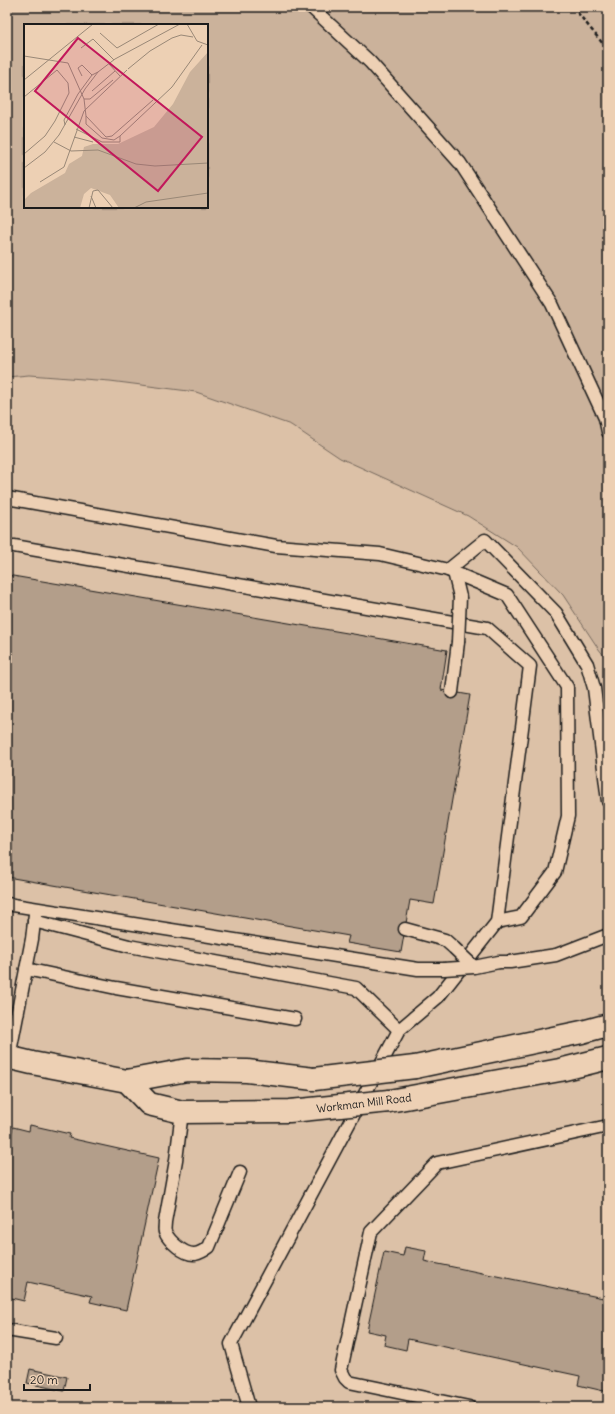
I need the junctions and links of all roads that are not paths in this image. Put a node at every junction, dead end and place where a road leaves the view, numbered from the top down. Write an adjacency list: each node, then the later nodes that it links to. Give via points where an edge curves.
1 (310, 7): 2 (lane, via 370,62 460,163 552,304 605,418)
2 (608, 432)
3 (7, 498): 5 (lane, via 276,546 380,554)
4 (14, 546): 10 (lane, via 488,628 530,666)
5 (451, 571): 6 (lane, bridge, via 460,597); 7 (lane, via 484,540 556,613 587,664 594,688); 10 (lane, via 507,595 567,687 568,816 554,872 521,917)
6 (452, 692)
7 (608, 801)
8 (7, 904): 9 (lane)
9 (35, 915): 13 (lane, bridge, via 418,969); 14 (lane); 17 (lane, via 129,946 356,988)
10 (497, 922): 17 (lane, via 438,997)
11 (405, 929): 13 (lane, bridge, via 445,940)
12 (608, 934): 13 (lane, bridge, via 556,955)
13 (474, 967)
14 (26, 969): 15 (lane, via 116,988); 18 (lane)
15 (295, 1019)
16 (608, 1025): 20 (street, bridge, via 415,1066 314,1079 247,1071 187,1070)
17 (398, 1030): 26 (lane, via 231,1344)
18 (8, 1057): 20 (street)
19 (608, 1058): 21 (street, Workman Mill Road, bridge, via 560,1070 389,1101 289,1111)
20 (127, 1081): 21 (street, Workman Mill Road, via 149,1104)
21 (182, 1112): 23 (lane, via 165,1222 165,1231 171,1240 188,1253 203,1252 209,1247)
22 (608, 1126): 27 (lane, via 437,1163 371,1232 341,1370 344,1378 349,1382)
23 (240, 1172)
24 (7, 1330): 25 (lane)
25 (56, 1338)
26 (249, 1407)
27 (469, 1407)

